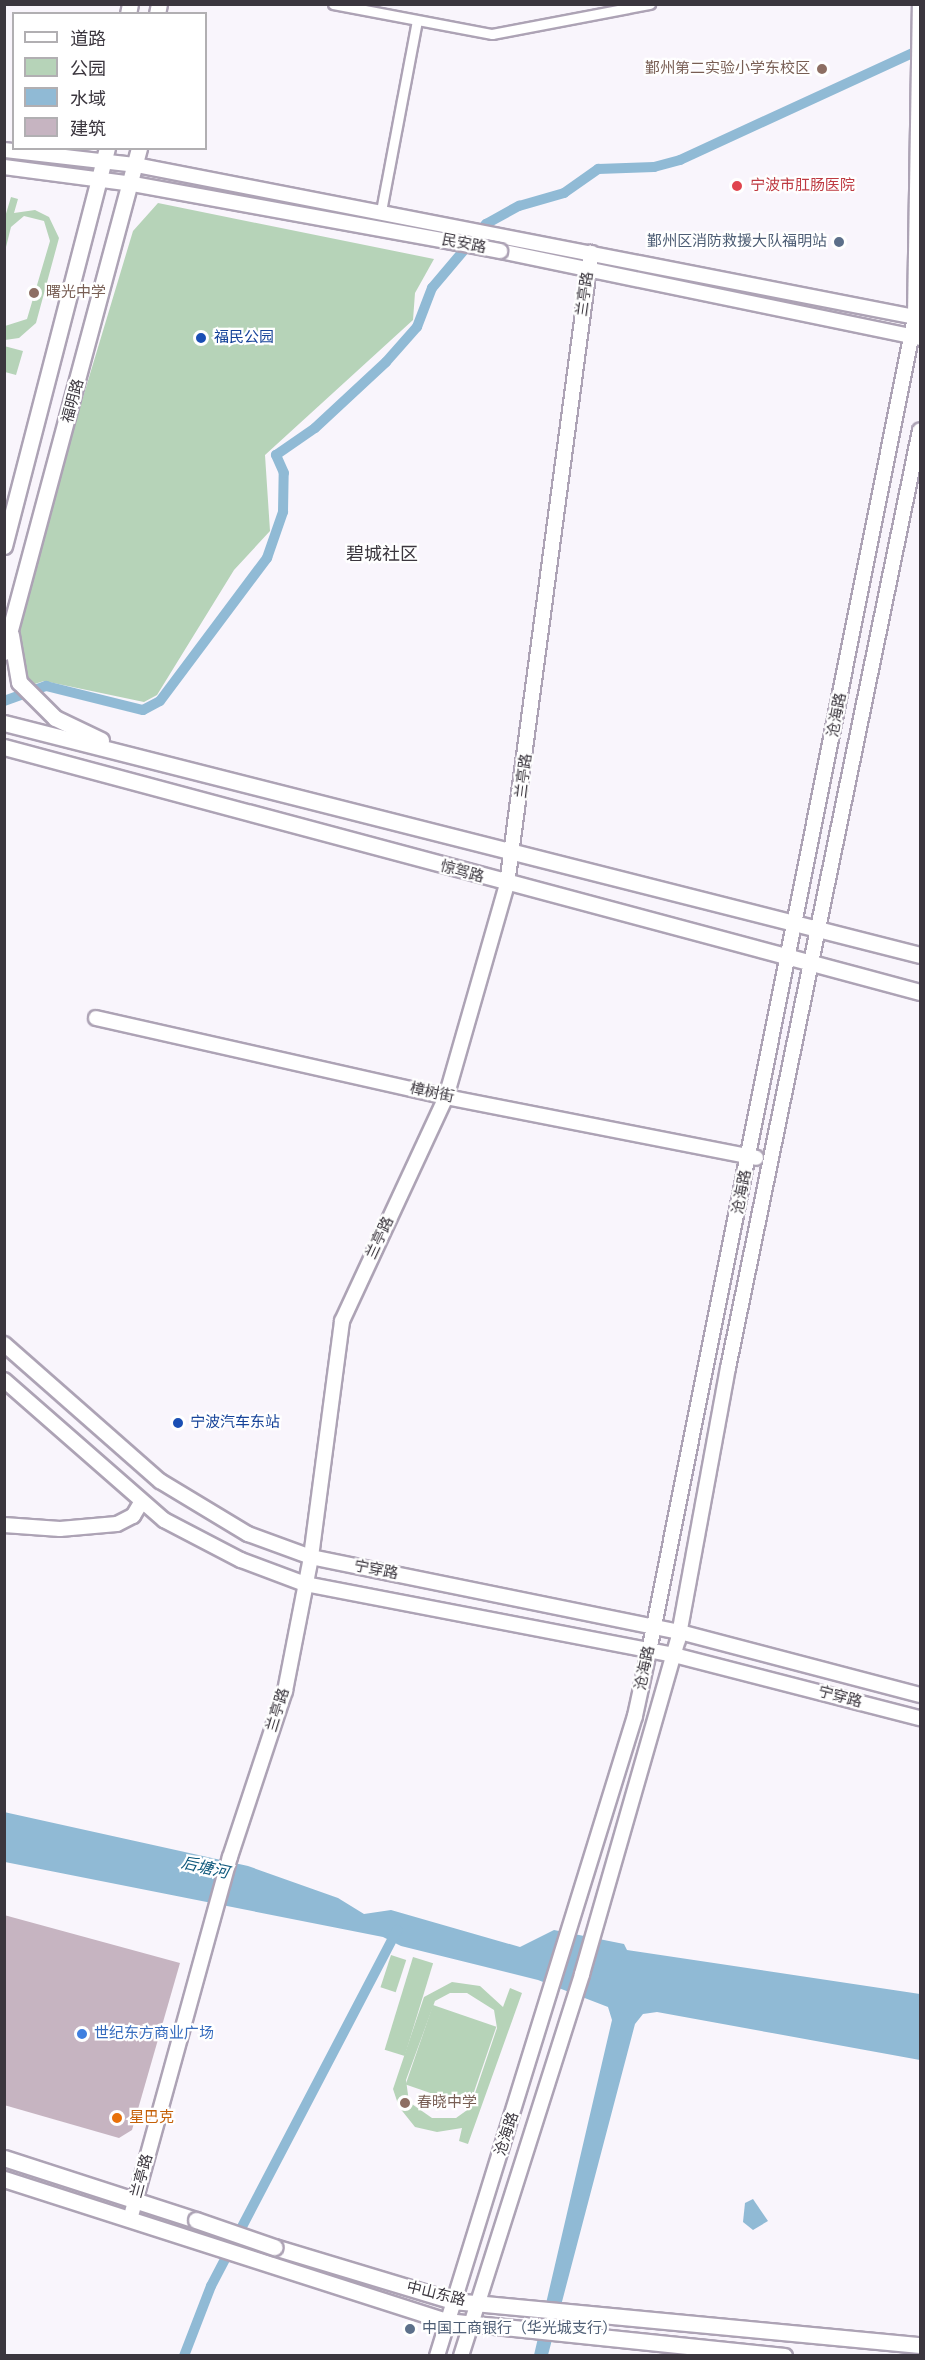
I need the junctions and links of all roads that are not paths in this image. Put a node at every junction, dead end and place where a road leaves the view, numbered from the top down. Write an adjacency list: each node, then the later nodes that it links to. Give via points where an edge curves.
1 (333, 4): 4 (street)
2 (650, 4): 4 (street, via 492,34)
3 (920, 4): 5 (main road, 沧海路)
4 (417, 21): 13 (street)
5 (919, 27): 16 (main road, 沧海路)
6 (4, 150): 8 (main road, 民安路)
7 (139, 150): 9 (main road, 福明路)
8 (106, 155): 9 (main road, 民安路); 11 (main road, 福明路)
9 (136, 165): 12 (main road, 福明路); 13 (main road, 民安路)
10 (4, 167): 11 (main road, 民安路)
11 (101, 179): 12 (main road, 民安路); 19 (main road, 福明路)
12 (133, 184): 15 (main road, 民安路, bridge); 20 (main road, 福明路)
13 (381, 211): 14 (main road, 民安路)
14 (591, 253): 15 (main road, 兰亭路); 16 (main road, 民安路)
15 (588, 269): 17 (main road, 民安路); 25 (main road, 兰亭路)
16 (918, 318): 17 (main road, 沧海路)
17 (916, 337): 27 (main road, 沧海路)
18 (921, 430): 28 (main road, 沧海路)
19 (4, 546)
20 (11, 630): 21 (main road, 福明路); 24 (main road, via 23,687 55,718)
21 (4, 652)
22 (4, 723): 24 (main road, 惊驾路)
23 (4, 747): 26 (main road, 惊驾路)
24 (133, 756): 25 (main road, 惊驾路)
25 (514, 853): 26 (main road, 兰亭路); 27 (main road, 惊驾路)
26 (507, 884): 30 (main road, 惊驾路); 34 (main road, 兰亭路)
27 (797, 924): 28 (main road, 惊驾路); 30 (main road, 沧海路)
28 (818, 930): 29 (main road, 惊驾路); 31 (main road, 沧海路)
29 (921, 956)
30 (790, 960): 31 (main road, 惊驾路); 35 (main road, 沧海路)
31 (811, 965): 32 (main road, 惊驾路); 36 (main road, 沧海路)
32 (921, 992)
33 (96, 1018): 34 (main road, 樟树街)
34 (446, 1096): 35 (main road, 樟树街); 41 (main road, 兰亭路, via 342,1321)
35 (749, 1156): 36 (main road, 樟树街); 43 (main road, 沧海路)
36 (769, 1161): 44 (main road, 沧海路)
37 (4, 1344): 41 (main road, 宁穿路, via 186,1500 248,1534)
38 (4, 1380): 39 (main road, 宁穿路)
39 (142, 1501): 40 (main road, via 133,1515 117,1524 60,1529); 42 (main road, 宁穿路, via 164,1520 205,1541)
40 (4, 1525)
41 (311, 1557): 42 (main road, 兰亭路); 43 (main road, 宁穿路)
42 (305, 1584): 45 (main road, 宁穿路); 51 (main road, 兰亭路, via 285,1691 227,1868)
43 (654, 1626): 44 (main road, 宁穿路); 45 (main road, 沧海路)
44 (680, 1632): 46 (main road, 沧海路); 47 (main road, 宁穿路)
45 (649, 1651): 46 (main road, 宁穿路); 53 (main road, 沧海路, via 635,1716)
46 (674, 1655): 48 (main road, 宁穿路); 54 (main road, 沧海路, via 567,2021)
47 (921, 1695)
48 (921, 1718)
49 (4, 2158): 51 (main road, 中山东路)
50 (4, 2179): 52 (main road, 中山东路)
51 (136, 2199): 52 (main road, 兰亭路); 53 (main road, 中山东路, bridge, via 274,2247)
52 (131, 2216): 55 (main road, 中山东路)
53 (453, 2301): 54 (main road, 中山东路); 55 (main road, 沧海路)
54 (476, 2303): 56 (main road, 沧海路); 57 (main road, 中山东路)
55 (446, 2321): 56 (main road, 中山东路); 58 (main road, 沧海路)
56 (468, 2326): 59 (main road, 沧海路); 60 (main road, 中山东路)
57 (921, 2345)
58 (437, 2355)
59 (461, 2355)
60 (784, 2355)

